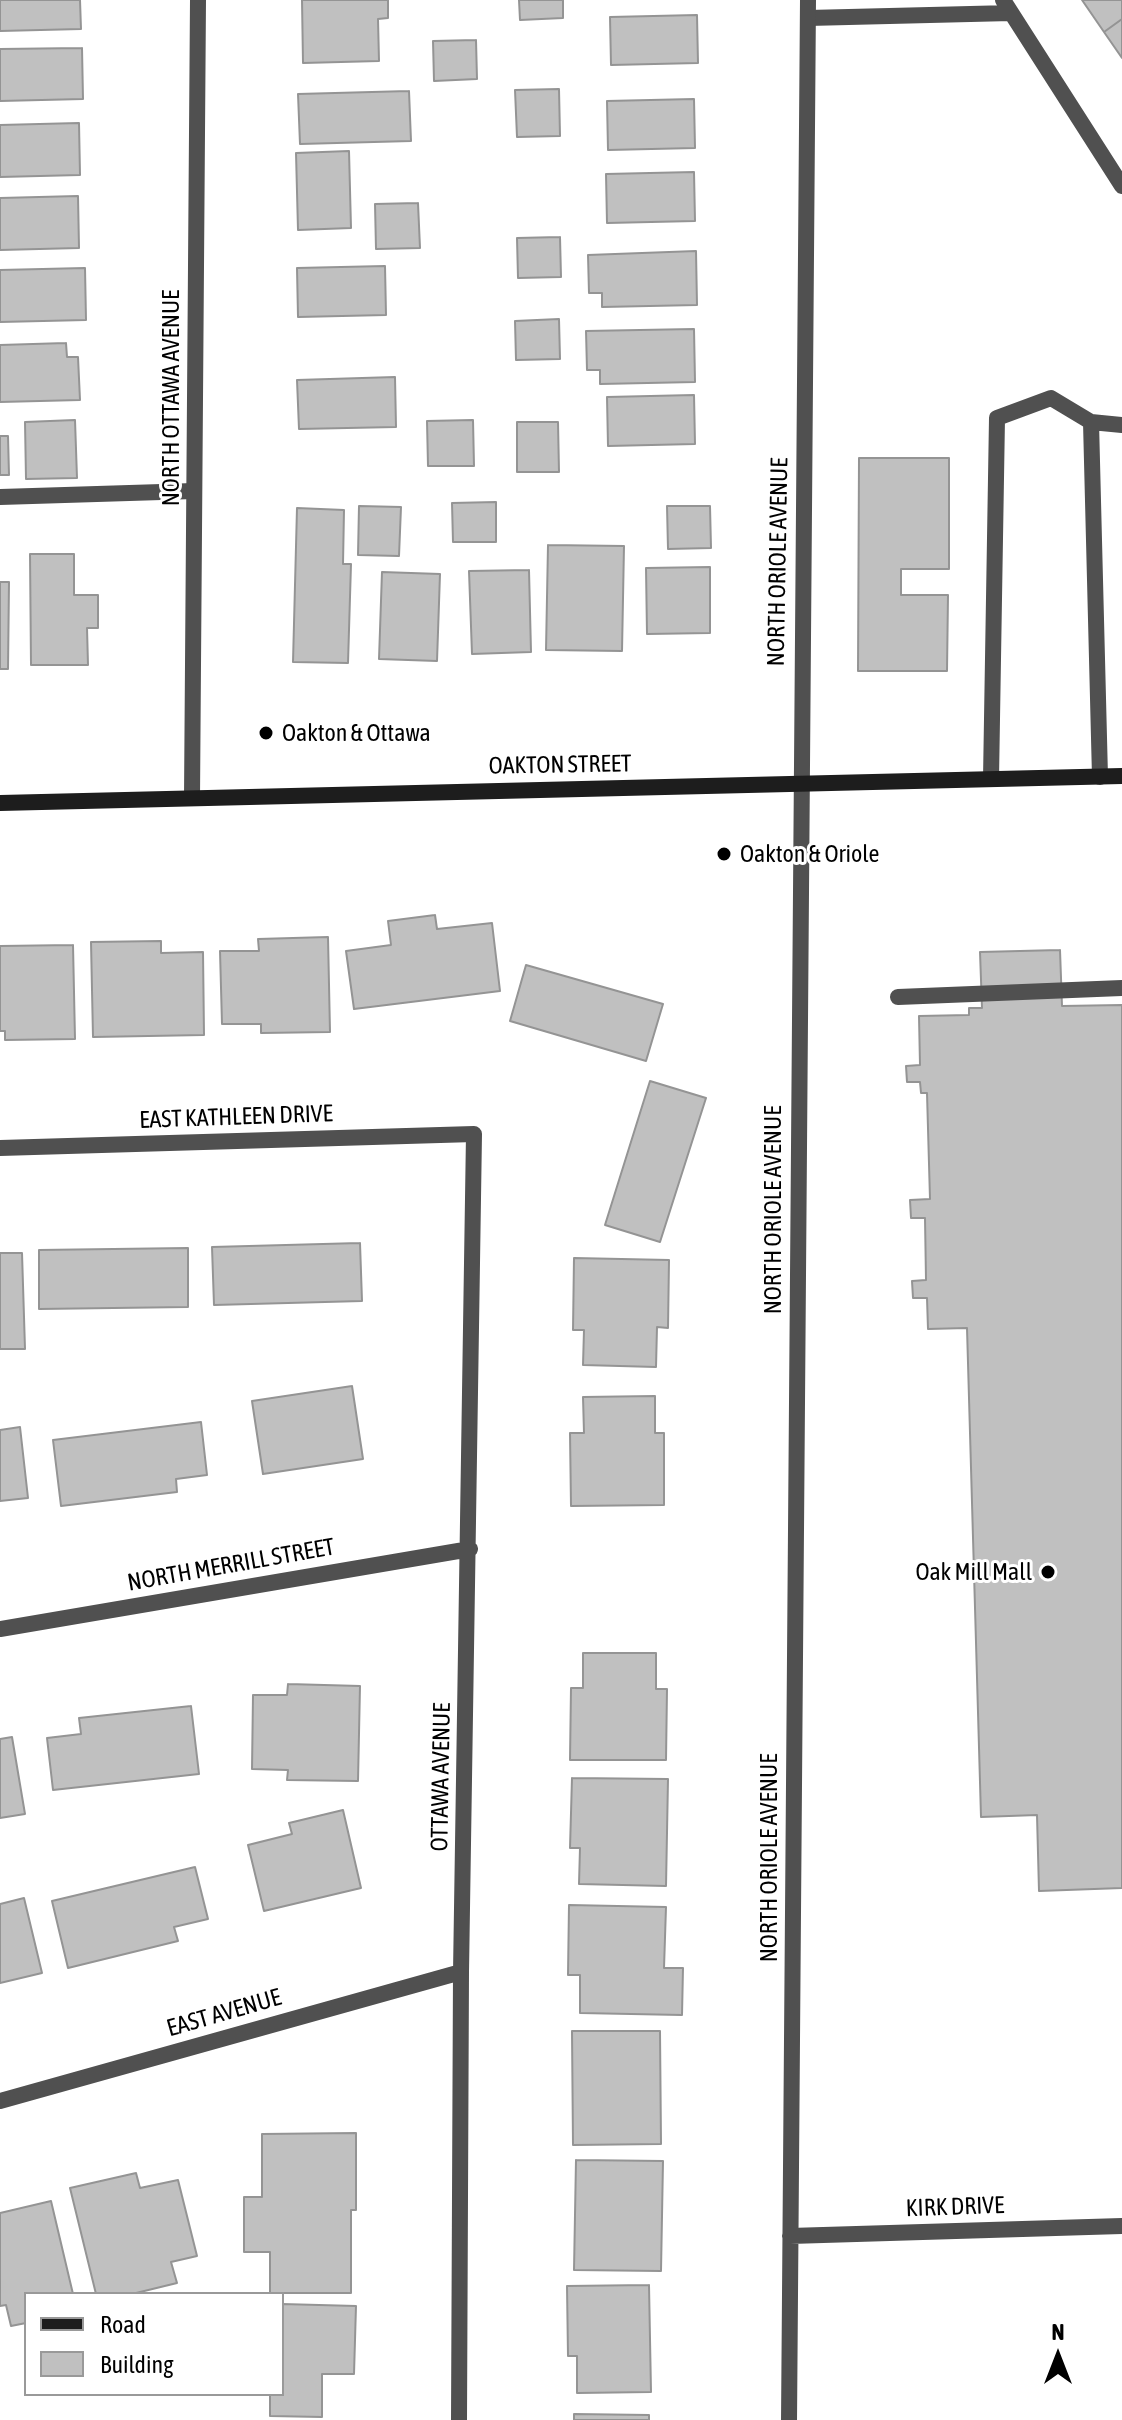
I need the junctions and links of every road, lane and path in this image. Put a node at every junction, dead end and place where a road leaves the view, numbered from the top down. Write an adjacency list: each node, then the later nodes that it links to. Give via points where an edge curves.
1 (198, 0): 8 (street, NORTH OTTAWA AVENUE)
2 (808, 0): 4 (street, NORTH ORIOLE AVENUE)
3 (1007, 6): 4 (street); 5 (street)
4 (808, 18): 13 (street, NORTH ORIOLE AVENUE)
5 (1122, 186)
6 (1091, 422): 7 (street); 11 (street); 12 (street, via 1051,398 997,418)
7 (1122, 425)
8 (194, 491): 9 (street); 14 (street, NORTH OTTAWA AVENUE)
9 (0, 497)
10 (1122, 776): 11 (main road, OAKTON STREET)
11 (1100, 777): 12 (main road, OAKTON STREET)
12 (991, 779): 13 (main road, OAKTON STREET)
13 (800, 783): 14 (main road, OAKTON STREET); 25 (street, NORTH ORIOLE AVENUE)
14 (192, 797): 15 (main road, OAKTON STREET)
15 (0, 803)
16 (1122, 988): 17 (street)
17 (898, 997)
18 (474, 1134): 19 (street, EAST KATHLEEN DRIVE); 20 (street, OTTAWA AVENUE)
19 (0, 1148)
20 (470, 1549): 21 (street, NORTH MERRILL STREET); 22 (street, OTTAWA AVENUE)
21 (0, 1629)
22 (461, 1972): 23 (street, EAST AVENUE); 26 (street, OTTAWA AVENUE)
23 (0, 2101)
24 (1122, 2226): 25 (street, KIRK DRIVE)
25 (790, 2236): 27 (street, NORTH ORIOLE AVENUE)
26 (459, 2420)
27 (789, 2420)

